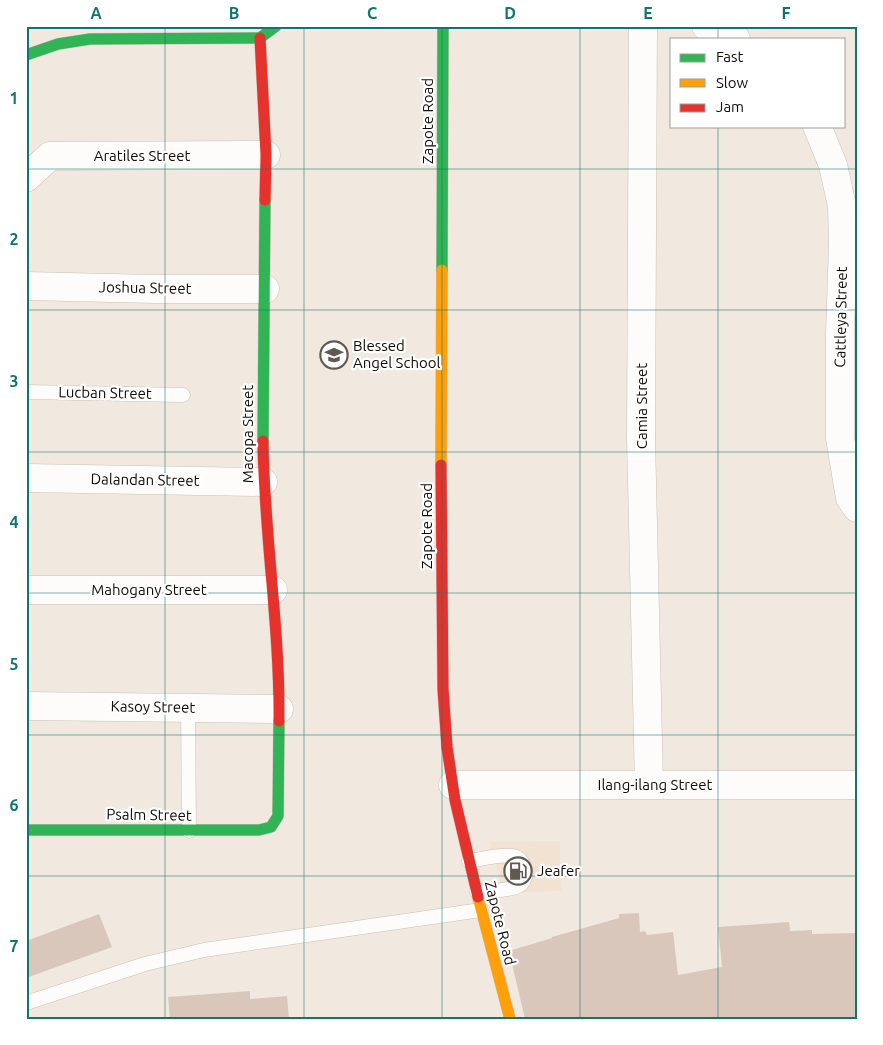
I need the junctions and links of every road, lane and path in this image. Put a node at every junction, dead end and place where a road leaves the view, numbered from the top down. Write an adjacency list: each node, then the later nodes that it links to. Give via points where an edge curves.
1 (276, 26): 5 (street)
2 (443, 26): 23 (street, Zapote Road, via 443,689 446,747)
3 (643, 26): 24 (street, Camia Street, via 641,438)
4 (706, 26): 6 (street)
5 (260, 38): 7 (street, via 78,40 45,46); 9 (street, Macopa Street)
6 (734, 38)
7 (26, 55)
8 (818, 128): 17 (street, Cattleya Street, via 833,165 842,206 840,438 850,498)
9 (266, 156): 10 (street, Aratiles Street, via 50,156); 12 (street, Macopa Street)
10 (26, 178)
11 (26, 286): 12 (street, Joshua Street)
12 (265, 289): 16 (street, Macopa Street)
13 (26, 392): 14 (lane, Lucban Street)
14 (183, 395)
15 (26, 478): 16 (street, Dalandan Street)
16 (263, 482): 19 (street, Macopa Street)
17 (857, 508)
18 (26, 590): 19 (street, Mahogany Street)
19 (272, 590): 22 (street, Macopa Street)
20 (26, 706): 21 (street, Kasoy Street)
21 (188, 707): 22 (street, Kasoy Street); 28 (lane)
22 (279, 708): 26 (street, Macopa Street, via 278,816)
23 (453, 785): 24 (street, Ilang-ilang Street); 29 (street, Zapote Road)
24 (649, 785): 25 (street, Ilang-ilang Street)
25 (857, 785)
26 (271, 827): 28 (street, Psalm Street)
27 (26, 830): 28 (street, Psalm Street)
28 (189, 831)
29 (469, 861): 30 (street, Zapote Road); 30 (lane, via 514,856 525,867 526,875 517,887)
30 (477, 892): 31 (street, Zapote Road)
31 (481, 910): 32 (lane, via 204,950 145,964); 33 (street, Zapote Road)
32 (26, 1003)
33 (510, 1019)

